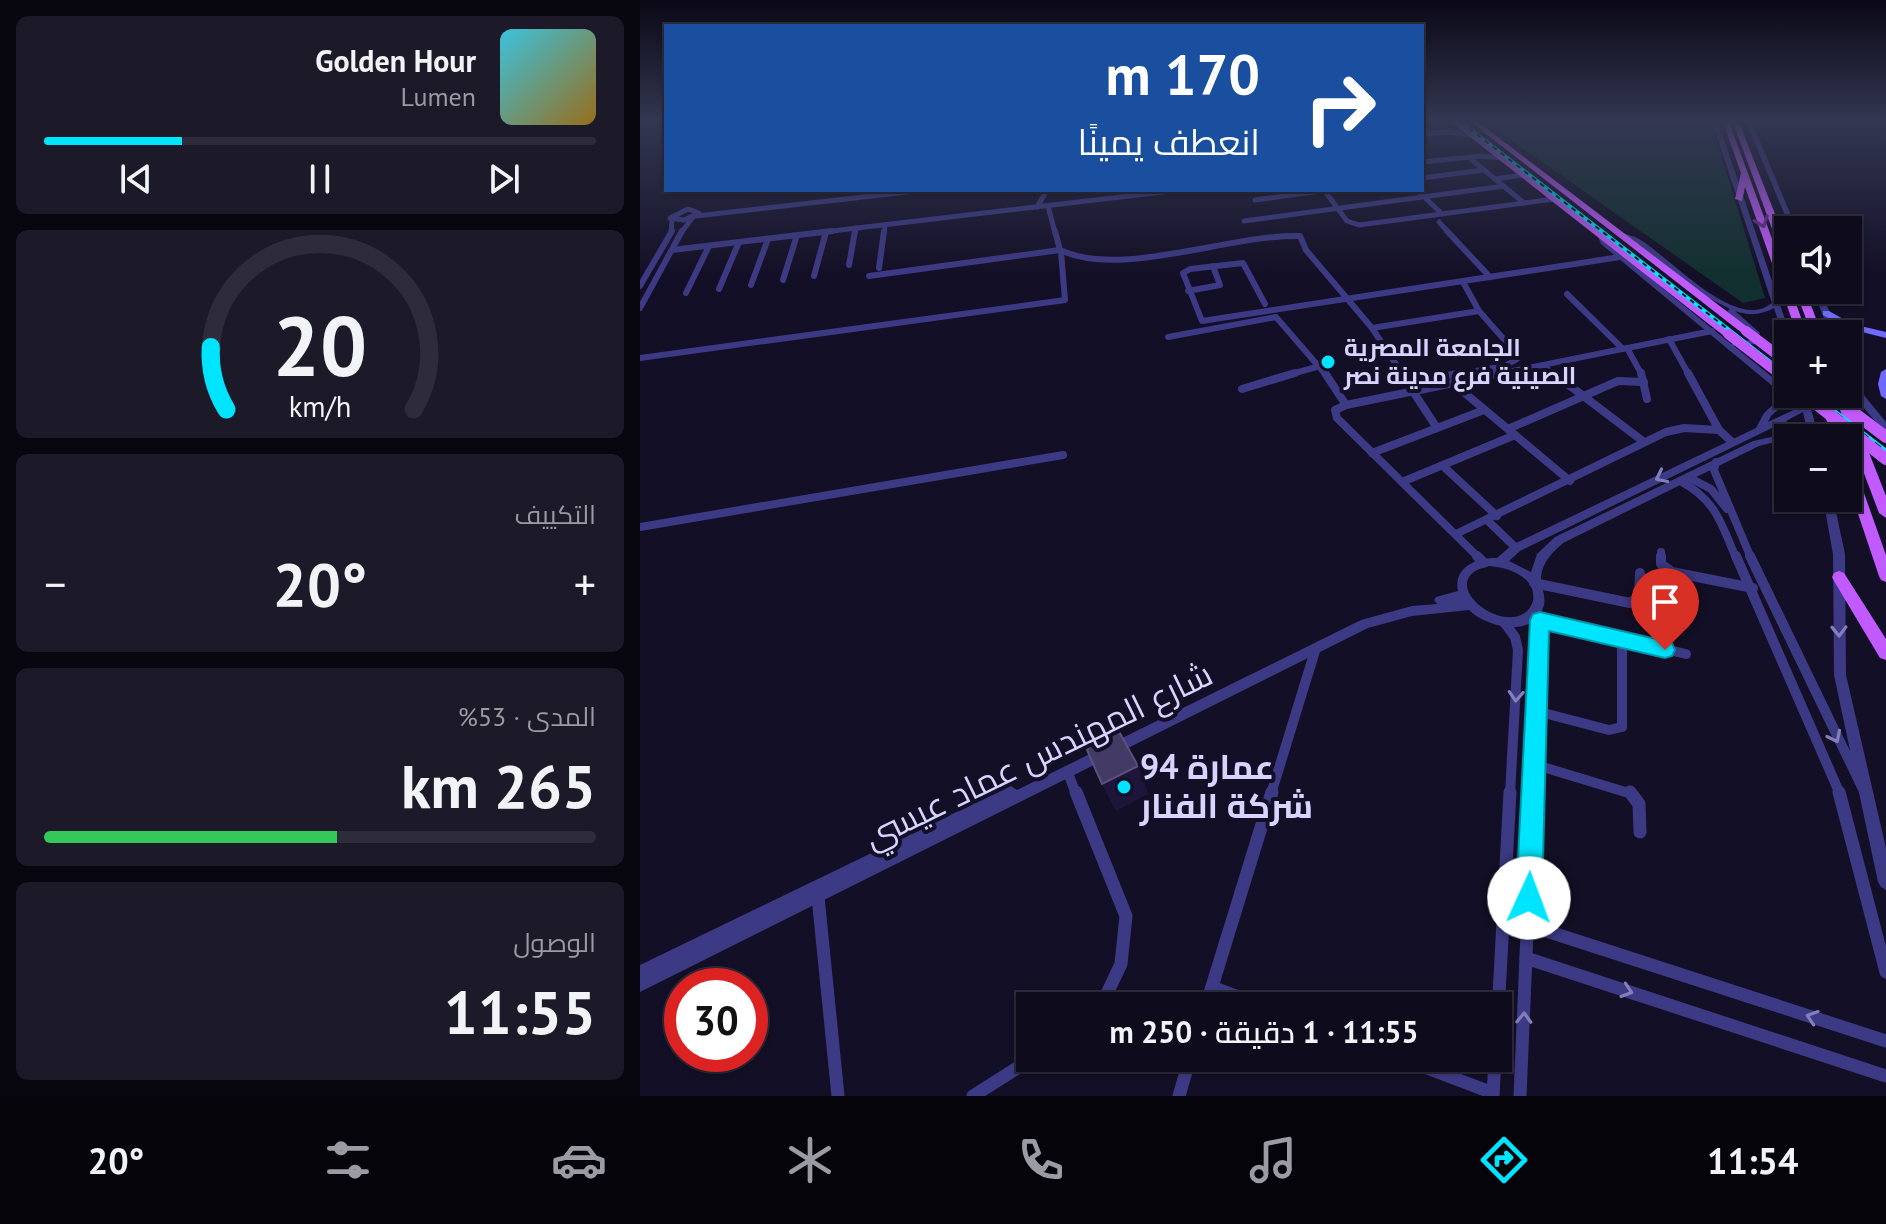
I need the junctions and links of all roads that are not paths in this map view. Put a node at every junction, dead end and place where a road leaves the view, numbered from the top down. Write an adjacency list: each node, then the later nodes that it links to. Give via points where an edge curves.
1 (1460, 173): 10 (street)
2 (1488, 173): 11 (street)
3 (1521, 173): 9 (main road)
4 (1541, 173): 41 (main road)
5 (1731, 173): 24 (street)
6 (1755, 173): 35 (main road)
7 (1769, 173): 32 (street)
8 (1745, 174): 24 (main road); 73 (main road, one-way to 73)
9 (1525, 176): 11 (street); 23 (main road)
10 (1424, 178)
11 (1499, 183): 21 (street); 26 (street)
12 (870, 192): 30 (street)
13 (906, 192): 30 (street)
14 (1046, 192): 27 (street)
15 (1134, 192): 27 (street)
16 (1164, 192): 28 (street)
17 (1264, 192): 22 (street)
18 (1311, 192): 22 (street)
19 (1326, 192): 29 (street)
20 (1419, 192): 21 (street)
21 (1425, 197): 29 (street); 31 (street)
22 (1268, 198): 25 (street)
23 (1554, 199): 26 (street); 39 (main road)
24 (1739, 199): 63 (street)
25 (1255, 200)
26 (1524, 203): 31 (street)
27 (1037, 205): 28 (street); 36 (street); 44 (street)
28 (1048, 206): 47 (street)
29 (1338, 209): 31 (street, via 1349,223 1359,225); 33 (street)
30 (695, 214): 46 (street); 58 (street, via 674,213 670,218 673,229)
31 (1442, 214)
32 (1788, 216)
33 (1244, 221)
34 (1439, 222): 54 (street)
35 (1774, 223)
36 (885, 225): 37 (street); 51 (street)
37 (856, 228): 38 (street); 49 (street)
38 (826, 232): 40 (street); 52 (street)
39 (1599, 232): 48 (street); 81 (main road)
40 (797, 235): 42 (street); 55 (street)
41 (1622, 235): 69 (street); 84 (main road, bridge)
42 (768, 239): 43 (street); 57 (street)
43 (739, 242): 45 (street); 59 (street)
44 (696, 245): 45 (street); 46 (street)
45 (709, 246): 61 (street)
46 (673, 248): 68 (street)
47 (1060, 251): 53 (street); 64 (street, via 1071,258 1097,260 1297,235); 85 (street, via 1065,300)
48 (1620, 257): 54 (street); 78 (street)
49 (849, 265)
50 (1213, 266): 60 (street, via 1184,270); 60 (street, via 1220,285); 65 (street, via 1245,264)
51 (879, 268)
52 (814, 276)
53 (869, 276)
54 (1490, 277): 56 (street)
55 (783, 280)
56 (1463, 282): 64 (street); 70 (street)
57 (751, 285)
58 (640, 286)
59 (719, 289)
60 (1188, 291): 75 (street)
61 (686, 293)
62 (1567, 294): 83 (street)
63 (1774, 298)
64 (1349, 301): 75 (street); 76 (street)
65 (1265, 304)
66 (1776, 304): 69 (street, via 1756,313); 72 (street)
67 (1822, 304): 71 (street)
68 (640, 308)
69 (1726, 308): 81 (street, via 1757,337 1749,344)
70 (1479, 311): 76 (street); 92 (street, via 1515,352 1514,362)
71 (1826, 313): 74 (street); 79 (main road, via 1849,326)
72 (1781, 320)
73 (1797, 320)
74 (1829, 320)
75 (1202, 321): 77 (street)
76 (1372, 328): 92 (street)
77 (1205, 330): 80 (street); 86 (street, via 1276,317)
78 (1712, 331): 81 (street); 82 (street)
79 (1886, 335)
80 (1168, 337)
81 (1728, 338): 88 (main road, bridge); 107 (street, via 1783,394)
82 (1669, 339): 83 (street); 109 (street)
83 (1625, 348): 87 (street); 90 (street)
84 (1774, 352)
85 (640, 358)
86 (1320, 366): 93 (street); 98 (street)
87 (1543, 366): 91 (street); 94 (street)
88 (1774, 371)
89 (1886, 372): 95 (main road)
90 (1644, 382): 94 (street, via 1618,381); 96 (street)
91 (1454, 384): 92 (street); 103 (street)
92 (1411, 387): 98 (street); 106 (street)
93 (1242, 389)
94 (1580, 395): 110 (street); 112 (street)
95 (1886, 396)
96 (1647, 399)
97 (1862, 399): 108 (street)
98 (1346, 405): 115 (street, via 1337,408 1335,416)
99 (1793, 408): 104 (street)
100 (1818, 408): 117 (main road, bridge)
101 (1846, 408): 111 (main road, bridge)
102 (1846, 408): 123 (main road)
103 (1484, 410): 106 (street); 110 (street)
104 (1778, 420): 105 (street); 107 (street)
105 (1786, 424)
106 (1437, 428): 115 (street)
107 (1761, 428): 113 (street)
108 (1886, 428)
109 (1719, 430): 112 (street, via 1676,429); 113 (street)
110 (1512, 432): 119 (street); 121 (street)
111 (1886, 437)
112 (1644, 442): 121 (street)
113 (1732, 442): 131 (street, one-way to 131)
114 (1774, 442): 118 (street, via 1756,443)
115 (1372, 453): 122 (street)
116 (1063, 455): 129 (street)
117 (1886, 459)
118 (1716, 462): 120 (street); 127 (street, via 1714,470)
119 (1443, 466): 122 (street); 128 (street)
120 (1684, 479): 127 (street, via 1711,489); 138 (street, via 1552,545 1537,564); 139 (street, via 1713,505)
121 (1570, 481): 128 (street)
122 (1402, 482): 130 (street)
123 (1882, 499): 126 (main road)
124 (1862, 506): 136 (main road)
125 (1831, 512): 137 (street)
126 (1886, 513)
127 (1731, 514): 140 (street)
128 (1492, 518): 130 (street); 131 (street)
129 (640, 527)
130 (1456, 534): 133 (street)
131 (1516, 548): 134 (street)
132 (1661, 552): 139 (street, via 1661,564 1672,572)
133 (1483, 562): 134 (street); 141 (street, via 1464,574)
134 (1500, 562): 138 (street)
135 (1640, 573): 138 (street, via 1639,597 1630,603)
136 (1886, 576)
137 (1839, 577): 146 (main road); 151 (street, one-way to 151, via 1840,675)
138 (1534, 583): 142 (street)
139 (1750, 588): 140 (street); 157 (street, via 1840,794)
140 (1765, 591): 151 (street, one-way to 151)
141 (1466, 600): 143 (street, via 1489,618); 145 (street, شارع المهندس عماد عيسي, via 1379,620); 158 (street, شارع المهندس عماد عيسي, via 1393,609 1347,626)
142 (1538, 615): 143 (street); 144 (street); 148 (street)
143 (1504, 622): 164 (street, one-way to 164, via 1517,643 1518,662)
144 (1622, 640): 147 (street); 148 (street, via 1622,727 1609,730)
145 (1315, 651): 150 (street, شارع المهندس عماد عيسي); 160 (street)
146 (1886, 653)
147 (1686, 654)
148 (1536, 711): 149 (street)
149 (1533, 764): 152 (street, via 1631,792 1639,800); 155 (street)
150 (1068, 773): 154 (street, شارع المهندس عماد عيسي); 161 (street, via 1126,916 1122,965)
151 (1866, 793): 153 (street)
152 (1640, 832)
153 (1886, 882)
154 (818, 897): 159 (street, شارع المهندس عماد عيسي); 172 (street)
155 (1528, 925): 156 (street); 165 (street, one-way to 155)
156 (1526, 958): 170 (street, one-way to 170); 175 (street, one-way to 156)
157 (1886, 972)
158 (640, 974)
159 (640, 984)
160 (1212, 987): 162 (street); 163 (street)
161 (1111, 992)
162 (1210, 992)
163 (1225, 992)
164 (1499, 992)
165 (1886, 1041)
166 (1016, 1069): 173 (street)
167 (1186, 1072): 174 (street)
168 (1437, 1072): 171 (street)
169 (1494, 1072): 171 (street)
170 (1886, 1076)
171 (1493, 1094)
172 (838, 1096)
173 (973, 1096)
174 (1179, 1096)
175 (1520, 1096)

